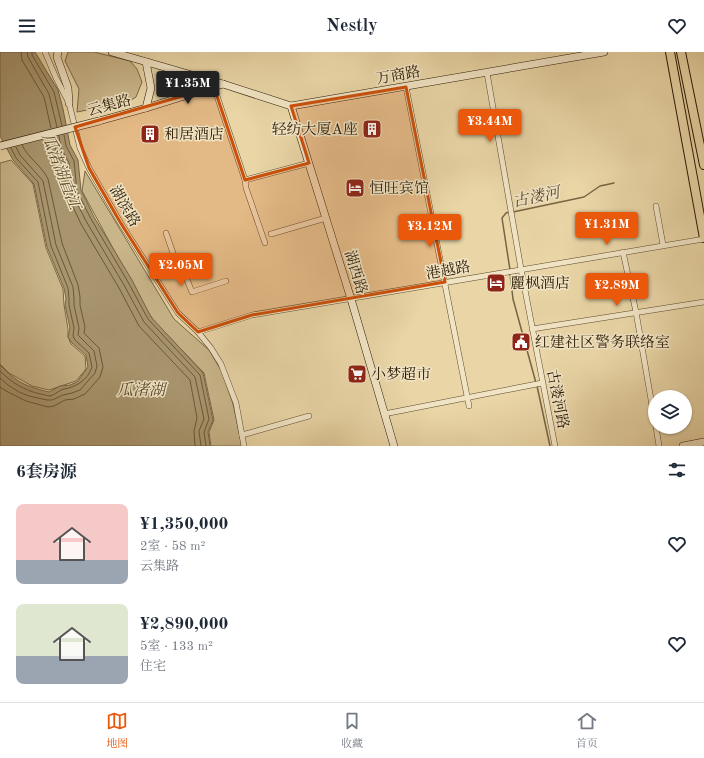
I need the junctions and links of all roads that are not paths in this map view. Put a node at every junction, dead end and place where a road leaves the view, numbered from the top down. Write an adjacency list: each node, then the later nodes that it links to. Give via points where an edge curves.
1 (45, 52): 12 (street, 湖滨路)
2 (58, 52): 12 (street, via 57,57 68,88)
3 (112, 52): 7 (street)
4 (604, 52): 8 (street, 万商路)
5 (670, 52): 23 (main road)
6 (681, 52): 17 (main road)
7 (146, 62): 9 (street); 14 (street, via 151,88)
8 (487, 73): 11 (street, 万商路); 27 (street, 古溇河路)
9 (223, 84): 10 (street, 云集路); 13 (street)
10 (214, 87): 14 (street, 云集路); 18 (street)
11 (406, 87): 13 (street, 万商路); 29 (street)
12 (69, 103): 34 (street, 湖滨路, via 80,148 89,168 178,314)
13 (292, 106): 16 (street, 湖西路)
14 (146, 108): 15 (street, 云集路, bridge)
15 (0, 146)
16 (309, 163): 18 (street); 20 (street, 湖西路)
17 (704, 165)
18 (245, 180): 24 (street)
19 (656, 206): 25 (street)
20 (326, 218): 22 (street); 30 (street, 湖西路)
21 (166, 233): 28 (street, via 192,292)
22 (271, 234)
23 (704, 238): 25 (street, 港越路)
24 (265, 243)
25 (663, 245): 26 (street, 港越路)
26 (623, 252): 27 (street, 港越路); 32 (street)
27 (521, 269): 29 (street, 港越路); 33 (street, 古溇河路)
28 (226, 281)
29 (445, 282): 30 (street, 港越路); 37 (street)
30 (351, 299): 34 (street, 港越路, via 252,315); 39 (street, 湖西路)
31 (704, 302): 32 (street)
32 (636, 312): 33 (street); 36 (street)
33 (532, 329): 35 (street, 古溇河路)
34 (198, 332): 42 (street, 湖滨路, via 221,364 236,403)
35 (538, 384): 37 (street); 46 (street, 古溇河路)
36 (649, 390)
37 (467, 397): 38 (street); 39 (street)
38 (469, 406)
39 (384, 414): 45 (street, 湖西路)
40 (310, 416): 42 (street)
41 (657, 434): 47 (street)
42 (242, 435): 44 (street, 湖滨路)
43 (704, 442): 48 (street)
44 (244, 446)
45 (394, 446)
46 (554, 446)
47 (659, 446)
48 (682, 446)

